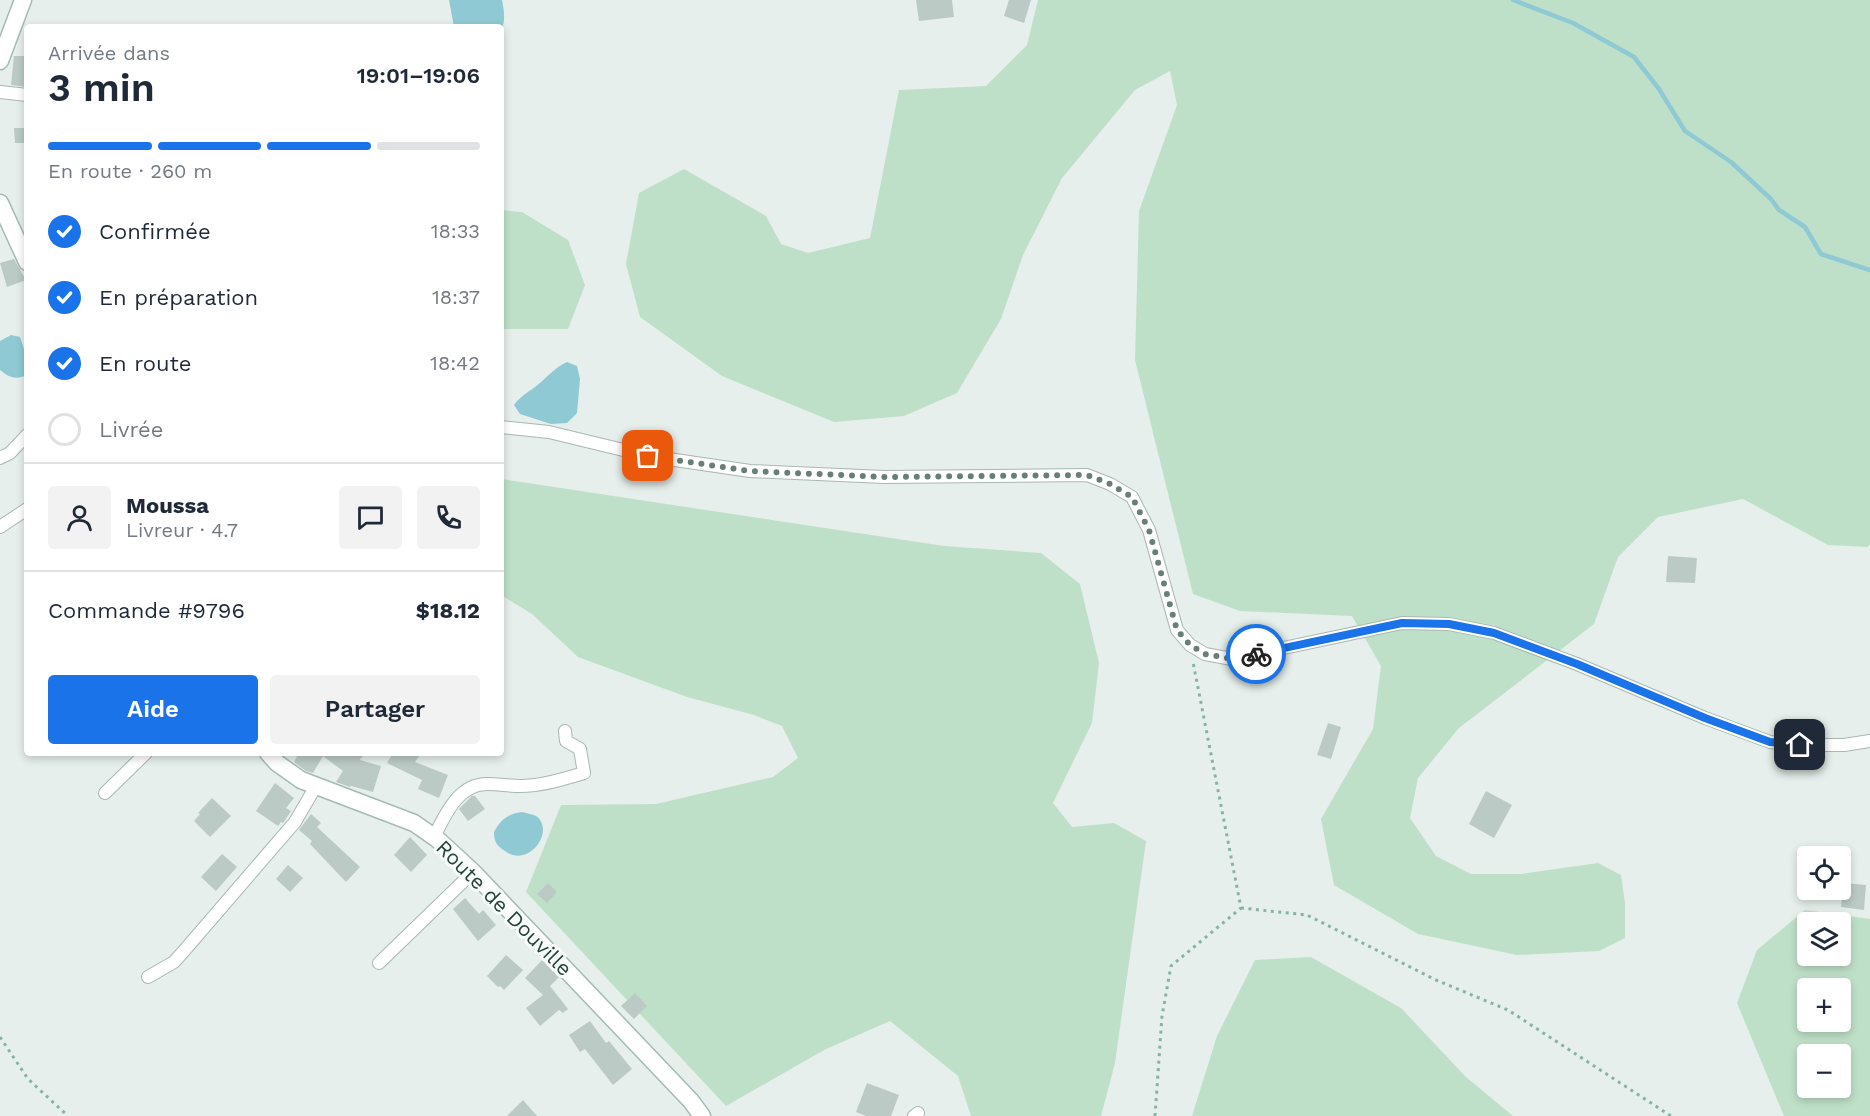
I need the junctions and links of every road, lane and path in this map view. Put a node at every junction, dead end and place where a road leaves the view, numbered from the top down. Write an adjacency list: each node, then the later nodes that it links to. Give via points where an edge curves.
1 (23, 0): 2 (main road)
2 (0, 62)
3 (0, 92): 4 (street)
4 (24, 95)
5 (0, 203): 6 (main road)
6 (24, 255)
7 (504, 427): 12 (street, via 549,432 648,456 750,471 884,477 1087,475 1132,497 1149,530 1177,630)
8 (24, 438): 9 (street)
9 (0, 458)
10 (24, 511): 11 (street)
11 (0, 527)
12 (1190, 645): 14 (street, via 1205,654 1232,659 1402,623 1449,624 1494,633 1770,742 1844,745); 21 (path)
13 (565, 731): 19 (street, via 566,741 580,749 584,773 521,786 484,784 469,789 452,801)
14 (1870, 741)
15 (143, 756): 18 (street)
16 (271, 756): 17 (main road, Route de Douville, via 301,780)
17 (316, 786): 19 (main road, Route de Douville, via 414,823); 23 (street, via 295,822 183,952)
18 (105, 793)
19 (434, 837): 20 (main road, Route de Douville)
20 (473, 872): 22 (street); 26 (main road, Route de Douville)
21 (1241, 908): 27 (path, via 1171,966 1162,1016); 28 (path, via 1307,915 1436,980 1508,1010)
22 (378, 963)
23 (148, 977)
24 (0, 1037): 25 (path, via 28,1079)
25 (68, 1116)
26 (702, 1116)
27 (1155, 1116)
28 (1671, 1116)

